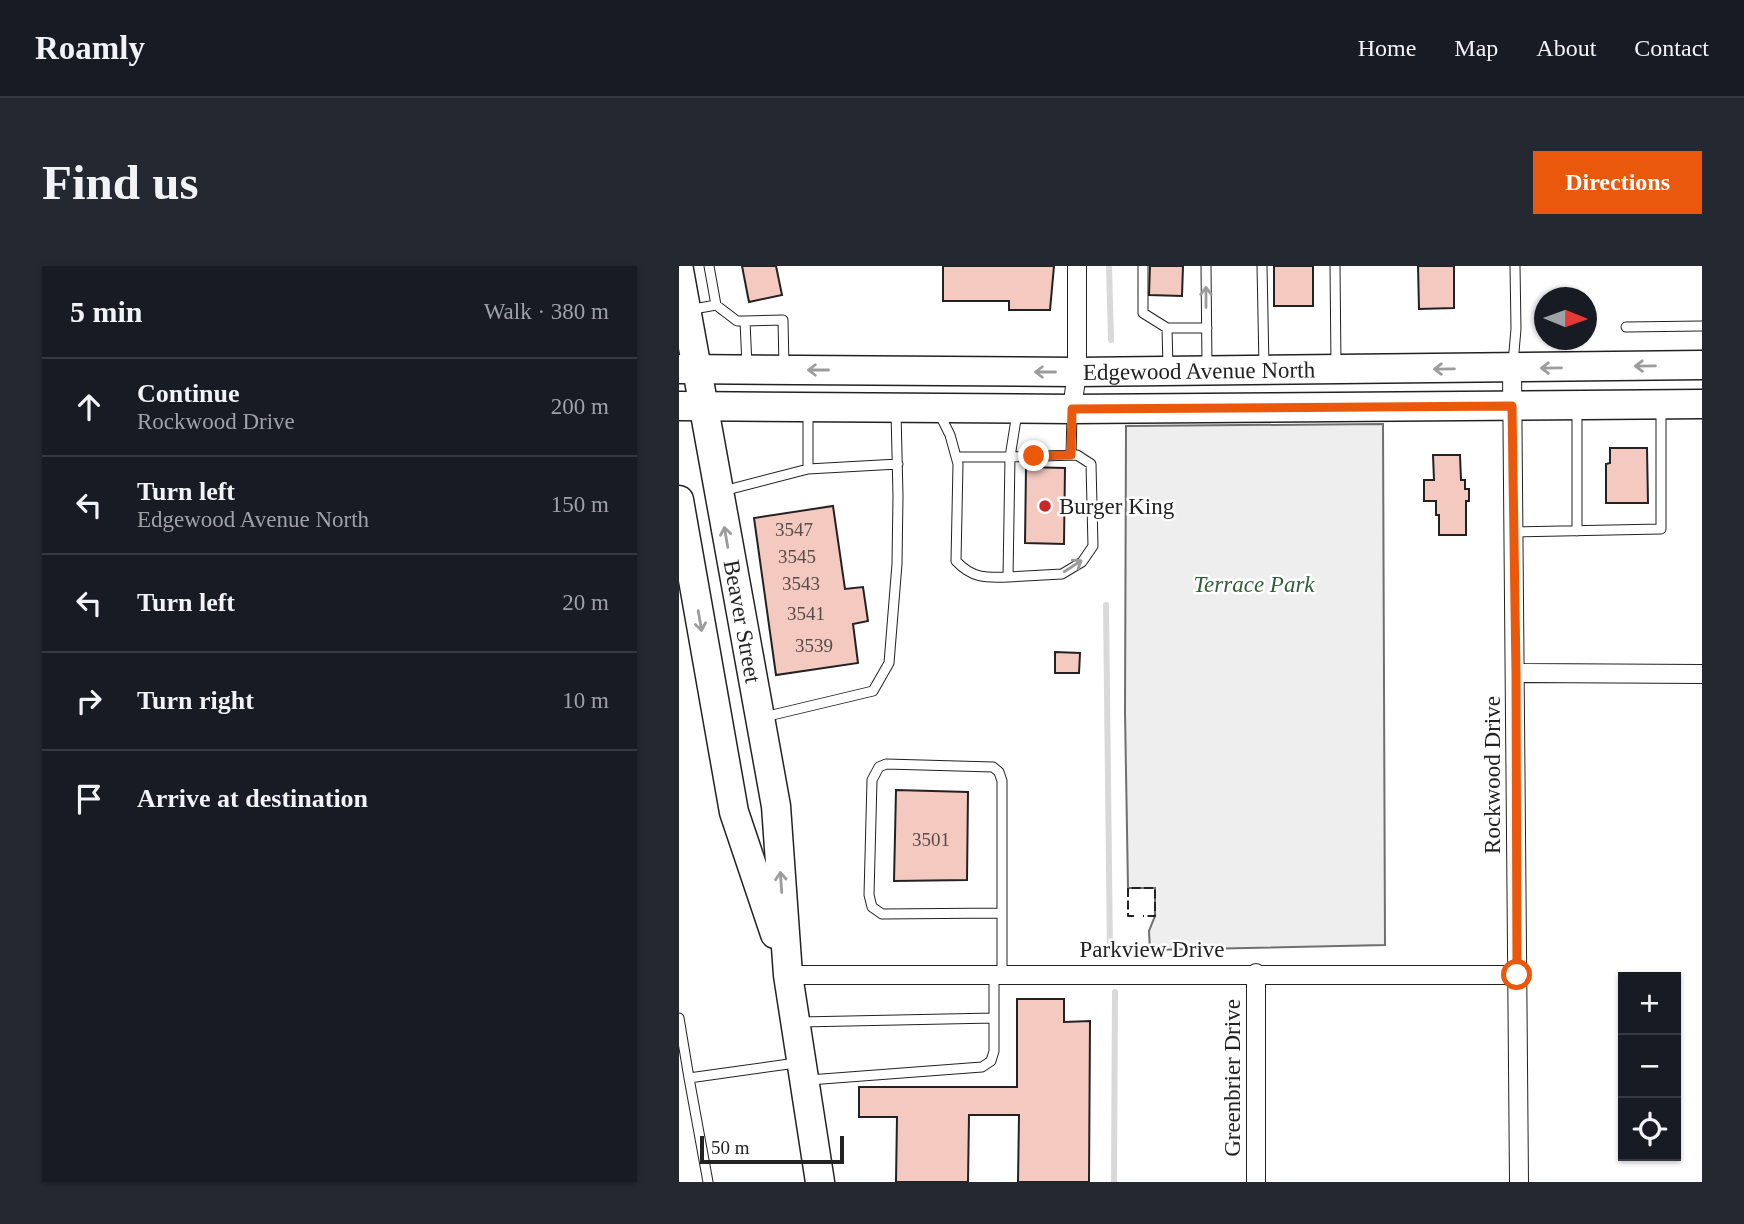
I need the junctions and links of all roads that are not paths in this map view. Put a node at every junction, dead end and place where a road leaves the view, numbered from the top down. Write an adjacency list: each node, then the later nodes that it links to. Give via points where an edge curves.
1 (709, 266): 9 (lane)
2 (1077, 266): 24 (street)
3 (1143, 266): 14 (lane, via 1143,313)
4 (1206, 266): 15 (lane, one-way to 4)
5 (1262, 266): 23 (lane)
6 (1335, 266): 21 (lane)
7 (1515, 266): 17 (lane)
8 (679, 270): 10 (main road, Beaver Street)
9 (716, 306): 10 (lane); 11 (lane, via 737,321)
10 (686, 310): 18 (main road, Beaver Street)
11 (745, 321): 19 (lane); 20 (lane, via 783,320)
12 (1702, 326): 13 (lane)
13 (1626, 327)
14 (1167, 328): 15 (lane); 25 (lane)
15 (1207, 328): 22 (lane)
16 (1702, 365): 17 (main road, Edgewood Avenue North, one-way to 17)
17 (1512, 368): 21 (main road, Edgewood Avenue North, one-way to 21); 29 (street, Rockwood Drive)
18 (688, 369): 19 (main road, Edgewood Avenue North); 28 (main road, Beaver Street)
19 (747, 370): 20 (main road, Edgewood Avenue North)
20 (784, 370): 24 (main road, Edgewood Avenue North, one-way to 20)
21 (1337, 370): 23 (main road, Edgewood Avenue North)
22 (1207, 371): 23 (main road, Edgewood Avenue North); 25 (main road, Edgewood Avenue North)
23 (1264, 371)
24 (1077, 372): 25 (main road, Edgewood Avenue North); 35 (street)
25 (1168, 372)
26 (1661, 404): 27 (main road, Edgewood Avenue North); 30 (main road, Edgewood Avenue North); 43 (lane, via 1661,529)
27 (1702, 404)
28 (691, 406): 31 (main road, Edgewood Avenue North); 41 (main road, Beaver Street)
29 (1512, 406): 30 (main road, Edgewood Avenue North); 35 (main road, Edgewood Avenue North); 44 (street, Rockwood Drive)
30 (1577, 406): 43 (lane)
31 (808, 407): 32 (main road, Edgewood Avenue North); 40 (lane)
32 (896, 408): 33 (main road, Edgewood Avenue North); 39 (lane)
33 (937, 408): 34 (main road, Edgewood Avenue North); 37 (lane)
34 (1017, 408): 35 (main road, Edgewood Avenue North); 38 (lane)
35 (1072, 409): 36 (lane)
36 (1071, 455): 38 (lane); 45 (lane, one-way to 36, via 1062,574 1082,562 1093,546 1091,464)
37 (956, 457): 38 (lane); 45 (lane, via 956,561 967,573)
38 (1010, 457): 45 (lane)
39 (898, 464): 40 (lane); 48 (lane, via 897,564 889,663 873,691)
40 (809, 469): 41 (lane)
41 (718, 493): 48 (main road, Beaver Street, one-way to 41)
42 (679, 500): 52 (main road, Beaver Street, one-way to 52, via 734,812)
43 (1577, 531): 44 (lane)
44 (1514, 532): 46 (street, Rockwood Drive)
45 (1008, 577)
46 (1516, 673): 47 (street); 53 (street, Rockwood Drive)
47 (1702, 674)
48 (759, 718): 52 (main road, Beaver Street, one-way to 48, via 776,806)
49 (1002, 913): 49 (lane, via 999,772 993,767 879,767 872,780 872,906 882,914); 51 (lane)
50 (1256, 973): 51 (street, Parkview Drive); 53 (street, Parkview Drive); 61 (street, Greenbrier Drive)
51 (998, 974): 52 (street, Parkview Drive); 55 (lane)
52 (788, 975): 56 (main road, Beaver Street)
53 (1517, 975): 62 (street, Rockwood Drive)
54 (679, 1018): 58 (lane)
55 (994, 1018): 56 (lane); 57 (lane, via 994,1051 991,1061 982,1067)
56 (795, 1022): 57 (main road, Beaver Street)
57 (803, 1072): 58 (lane); 60 (main road, Beaver Street)
58 (689, 1078): 59 (lane)
59 (708, 1182)
60 (820, 1182)
61 (1256, 1182)
62 (1519, 1182)

